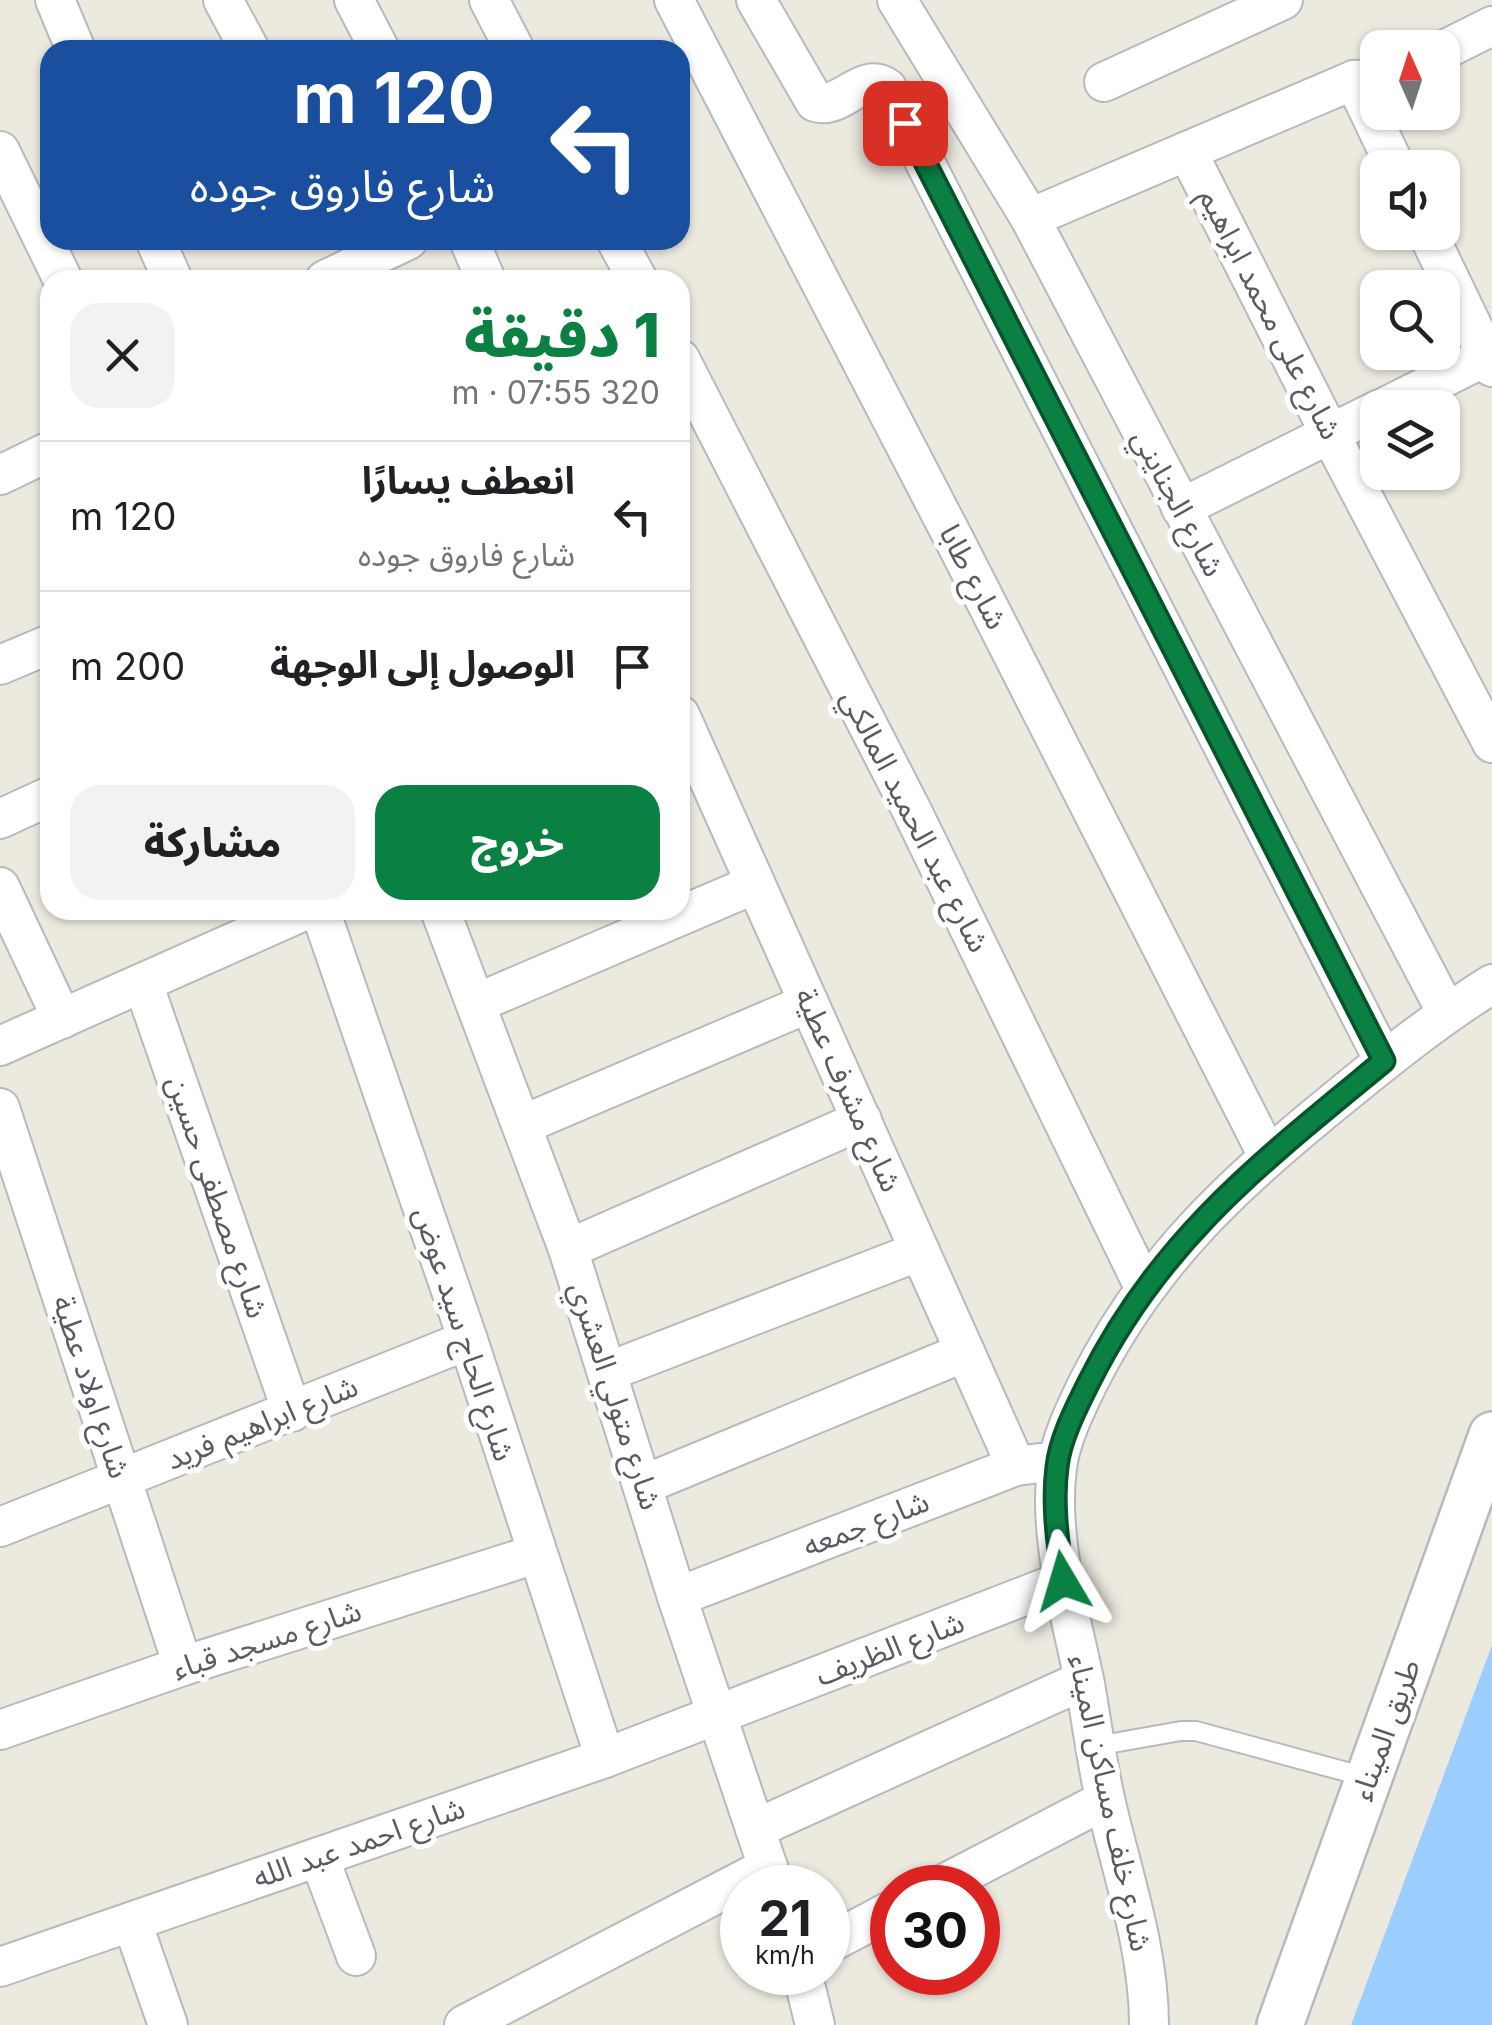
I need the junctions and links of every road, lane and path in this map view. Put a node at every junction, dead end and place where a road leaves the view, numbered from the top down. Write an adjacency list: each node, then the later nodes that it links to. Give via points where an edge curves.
1 (55, 0): 10 (street)
2 (222, 0): 11 (street)
3 (354, 0): 12 (street)
4 (488, 0): 13 (street)
5 (674, 0): 56 (street, شارع طابا)
6 (756, 0): 52 (street, via 815,102 829,104 875,82 887,88)
7 (897, 0): 19 (street, شارع الجنايني)
8 (1283, 0): 15 (street)
9 (1492, 26): 14 (street)
10 (72, 40)
11 (244, 40)
12 (375, 40)
13 (510, 40)
14 (1460, 42)
15 (1104, 82)
16 (1360, 82): 17 (street)
17 (1188, 150): 19 (street); 28 (street, شارع على محمد ابراهيم)
18 (0, 151): 20 (street)
19 (1030, 218): 31 (street, شارع الجنايني)
20 (40, 232)
21 (387, 250): 23 (street)
22 (1436, 250): 24 (street)
23 (346, 270)
24 (1489, 362): 26 (street)
25 (690, 378): 59 (street, شارع عبد الحميد المالكي, via 912,810)
26 (1424, 390)
27 (1360, 419): 28 (street)
28 (1330, 434): 31 (street); 34 (street, شارع على محمد ابراهيم)
29 (40, 456): 30 (street)
30 (0, 475)
31 (1181, 508): 49 (street, شارع الجنايني)
32 (40, 648): 33 (street)
33 (0, 665)
34 (1492, 743)
35 (690, 757): 38 (street, شارع مشرف عطية)
36 (40, 801): 37 (street)
37 (0, 819)
38 (755, 884): 40 (street); 48 (street, شارع مشرف عطية)
39 (0, 887): 50 (street)
40 (690, 912)
41 (284, 920): 45 (street)
42 (323, 920): 60 (street, شارع الحاج سيد عوض)
43 (444, 920): 47 (street, شارع متولي العشري)
44 (671, 920): 47 (street)
45 (143, 983): 50 (street); 63 (street, شارع مصطفى حسين)
46 (1492, 984): 49 (street, شارع خلف مساكن الميناء)
47 (477, 1003): 55 (street, شارع متولي العشري)
48 (809, 1003): 54 (street, شارع مشرف عطية); 55 (street)
49 (1447, 1012): 52 (street, شارع خلف مساكن الميناء)
50 (62, 1019): 51 (street)
51 (0, 1046)
52 (1384, 1061): 56 (street, شارع خلف مساكن الميناء)
53 (0, 1108): 67 (street, شارع اولاد عطية)
54 (862, 1120): 57 (street); 58 (street, شارع مشرف عطية)
55 (522, 1125): 57 (street, شارع متولي العشري)
56 (1268, 1156): 59 (street, شارع خلف مساكن الميناء)
57 (568, 1249): 62 (street, شارع متولي العشري)
58 (920, 1250): 61 (street, شارع مشرف عطية); 62 (street)
59 (1144, 1287): 65 (street, شارع خلف مساكن الميناء, via 1078,1403)
60 (468, 1340): 63 (street, شارع ابراهيم فريد); 70 (street, شارع الحاج سيد عوض)
61 (965, 1352): 66 (street, شارع مشرف عطية); 68 (street)
62 (606, 1372): 68 (street, شارع متولي العشري)
63 (292, 1412): 67 (street, شارع ابراهيم فريد)
64 (1492, 1435): 79 (street, طريق الميناء)
65 (1057, 1465): 66 (street, شارع جمعه); 71 (street, شارع خلف مساكن الميناء)
66 (1016, 1466): 72 (street, شارع جمعه)
67 (122, 1480): 69 (street, شارع ابراهيم فريد); 73 (street, شارع اولاد عطية)
68 (643, 1485): 72 (street, شارع متولي العشري)
69 (0, 1527)
70 (536, 1554): 73 (street, شارع مسجد قباء); 78 (street, شارع الحاج سيد عوض)
71 (1063, 1581): 74 (street, شارع خلف مساكن الميناء); 75 (street, شارع الظريف)
72 (677, 1597): 75 (street, شارع متولي العشري)
73 (183, 1666): 76 (street, شارع مسجد قباء)
74 (1084, 1680): 77 (street, شارع خلف مساكن الميناء); 81 (street)
75 (717, 1716): 78 (street, شارع احمد عبد الله); 81 (street, شارع متولي العشري)
76 (0, 1730)
77 (1096, 1746): 79 (lane, via 1196,1731); 80 (street, شارع خلف مساكن الميناء)
78 (605, 1758): 82 (street, شارع احمد عبد الله)
79 (1369, 1778): 94 (street, طريق الميناء)
80 (1105, 1800): 84 (street); 93 (street, شارع خلف مساكن الميناء, via 1136,1924)
81 (755, 1829): 83 (street, شارع متولي العشري)
82 (319, 1857): 86 (street, شارع احمد عبد الله); 87 (street)
83 (767, 1865)
84 (980, 1865)
85 (720, 1902): 91 (street)
86 (132, 1922): 88 (street, شارع احمد عبد الله); 90 (street)
87 (356, 1956)
88 (0, 1967)
89 (808, 1995): 92 (street)
90 (168, 2025)
91 (464, 2025)
92 (816, 2025)
93 (1149, 2025)
94 (1280, 2025)

